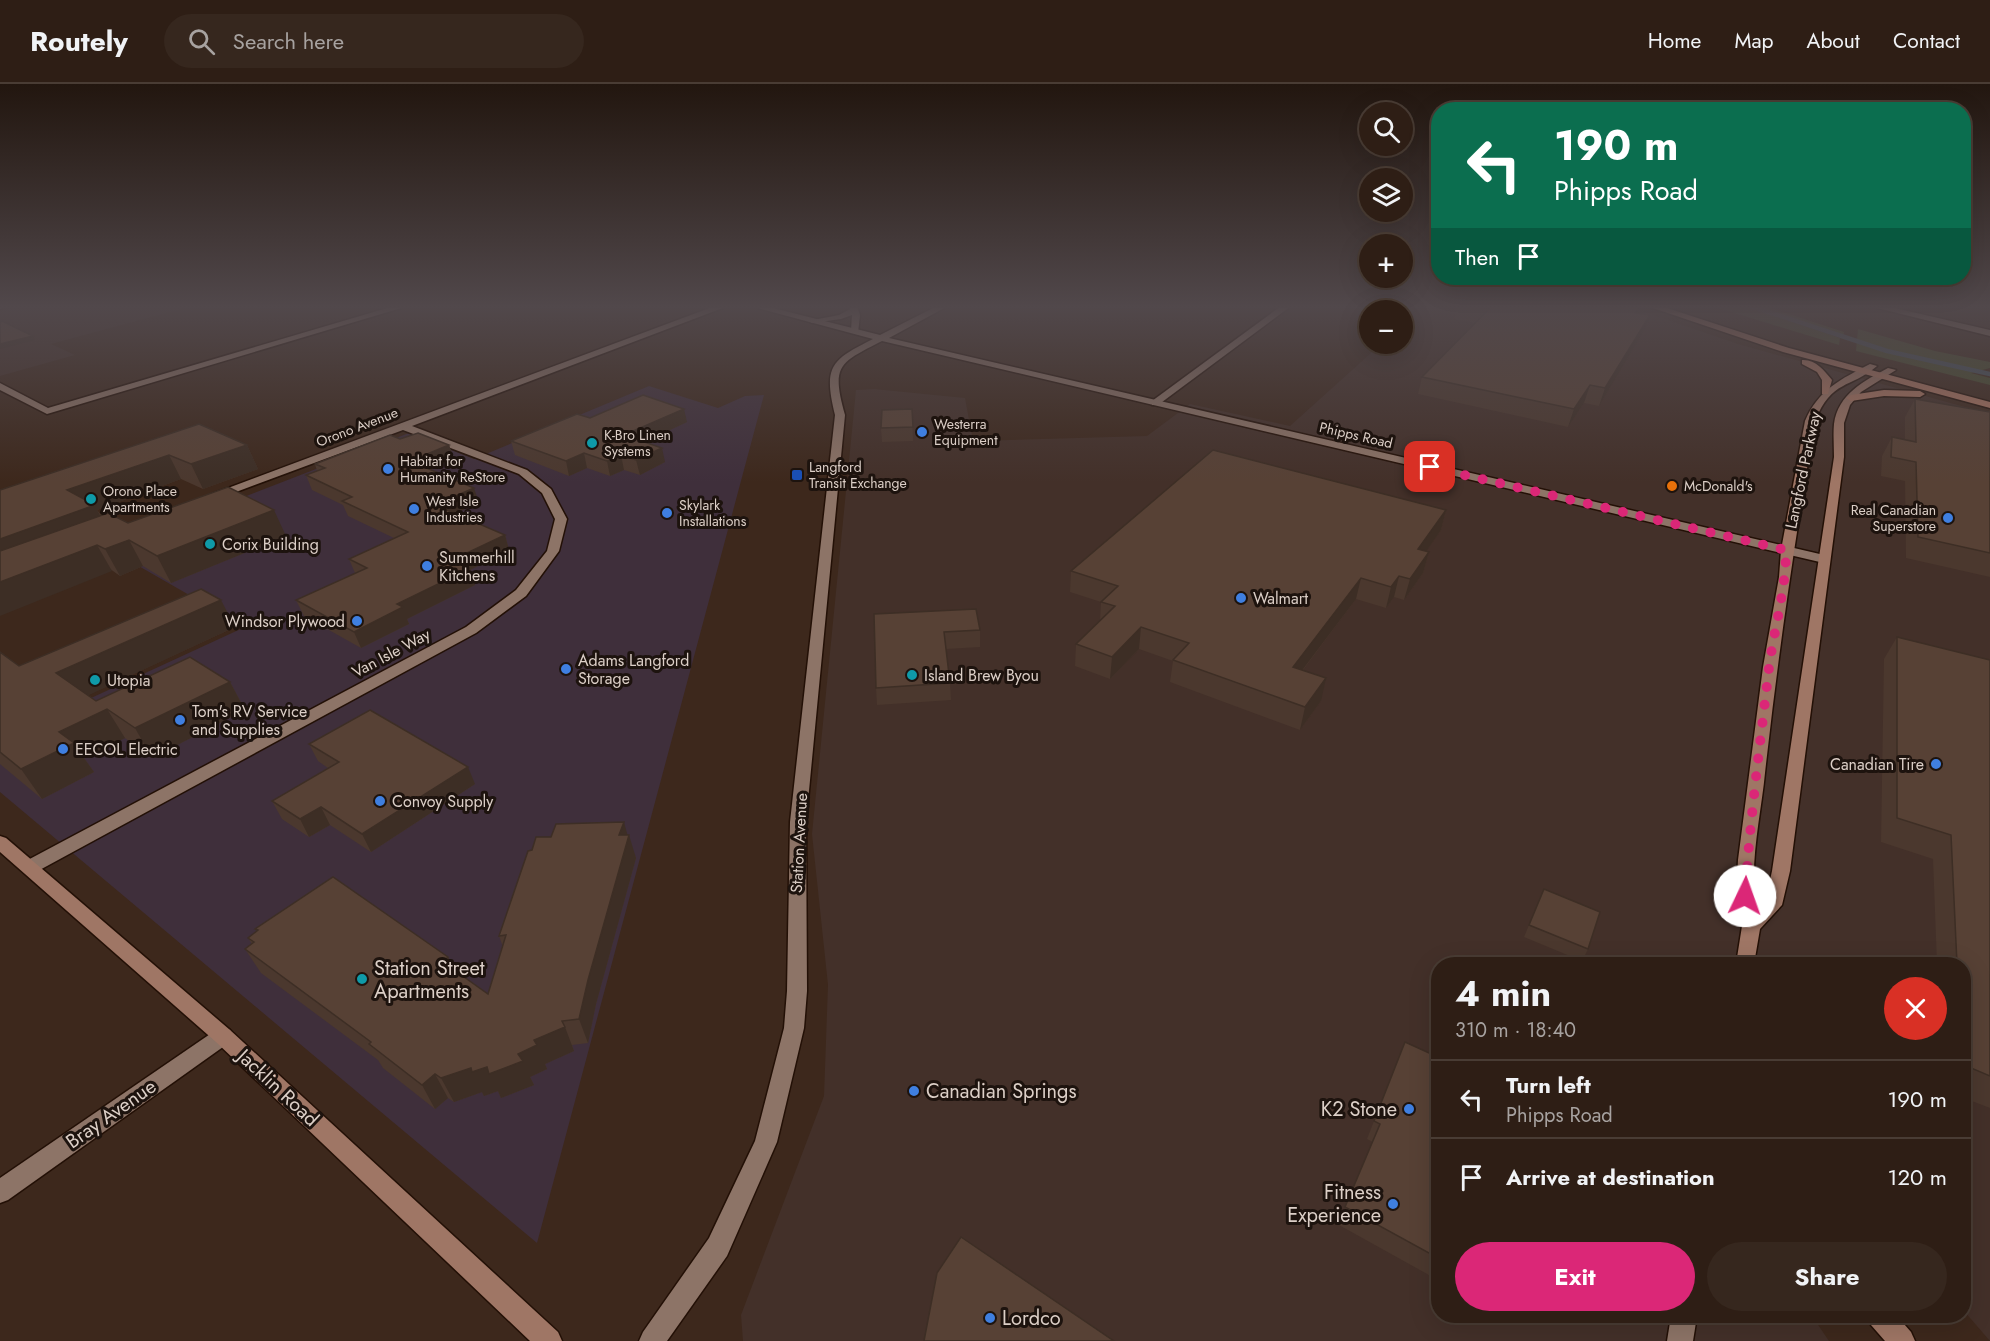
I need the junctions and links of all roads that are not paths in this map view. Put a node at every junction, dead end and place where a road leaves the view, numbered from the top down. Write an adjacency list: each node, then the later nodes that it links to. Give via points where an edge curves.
1 (205, 365): 13 (street, via 47,411)
2 (567, 365): 20 (street, Orono Avenue)
3 (840, 365): 33 (street, Station Avenue, via 834,376 840,415 798,822 794,1028 766,1142 718,1247)
4 (991, 365): 18 (street, Phipps Road)
5 (1207, 365): 18 (street)
6 (1811, 365): 14 (main road, via 1827,380)
7 (1837, 365): 11 (main road)
8 (1869, 365): 9 (main road)
9 (1873, 366): 10 (main road); 11 (main road, Langford Parkway)
10 (1891, 370): 12 (main road, Langford Parkway); 15 (main road)
11 (1862, 372): 12 (main road); 14 (main road, Langford Parkway)
12 (1879, 377): 16 (main road, Langford Parkway, via 1857,389); 17 (main road)
13 (0, 387)
14 (1826, 392): 22 (main road, Langford Parkway, via 1810,421)
15 (1990, 396)
16 (1851, 398): 17 (main road, via 1905,393); 23 (main road, Langford Parkway, via 1839,423 1839,457)
17 (1970, 401): 19 (main road)
18 (1155, 403): 22 (street, Phipps Road)
19 (1990, 405)
20 (403, 426): 21 (street, Orono Avenue); 25 (street, Van Isle Way, via 523,472 547,491 561,519 553,551 521,593 471,630)
21 (202, 502)
22 (1786, 550): 23 (street, Phipps Road); 26 (main road, Langford Parkway, via 1747,860 1745,896)
23 (1824, 560): 26 (main road, Langford Parkway, via 1781,871 1773,905)
24 (0, 842): 25 (main road, Jacklin Road)
25 (30, 867): 28 (main road, Jacklin Road)
26 (1751, 926): 27 (main road, Langford Parkway)
27 (1746, 957)
28 (223, 1036): 29 (street, Bray Avenue); 32 (main road, Jacklin Road)
29 (0, 1192)
30 (1683, 1323): 34 (street)
31 (1886, 1323): 35 (main road)
32 (549, 1341)
33 (652, 1341)
34 (1680, 1341)
35 (1902, 1341)

